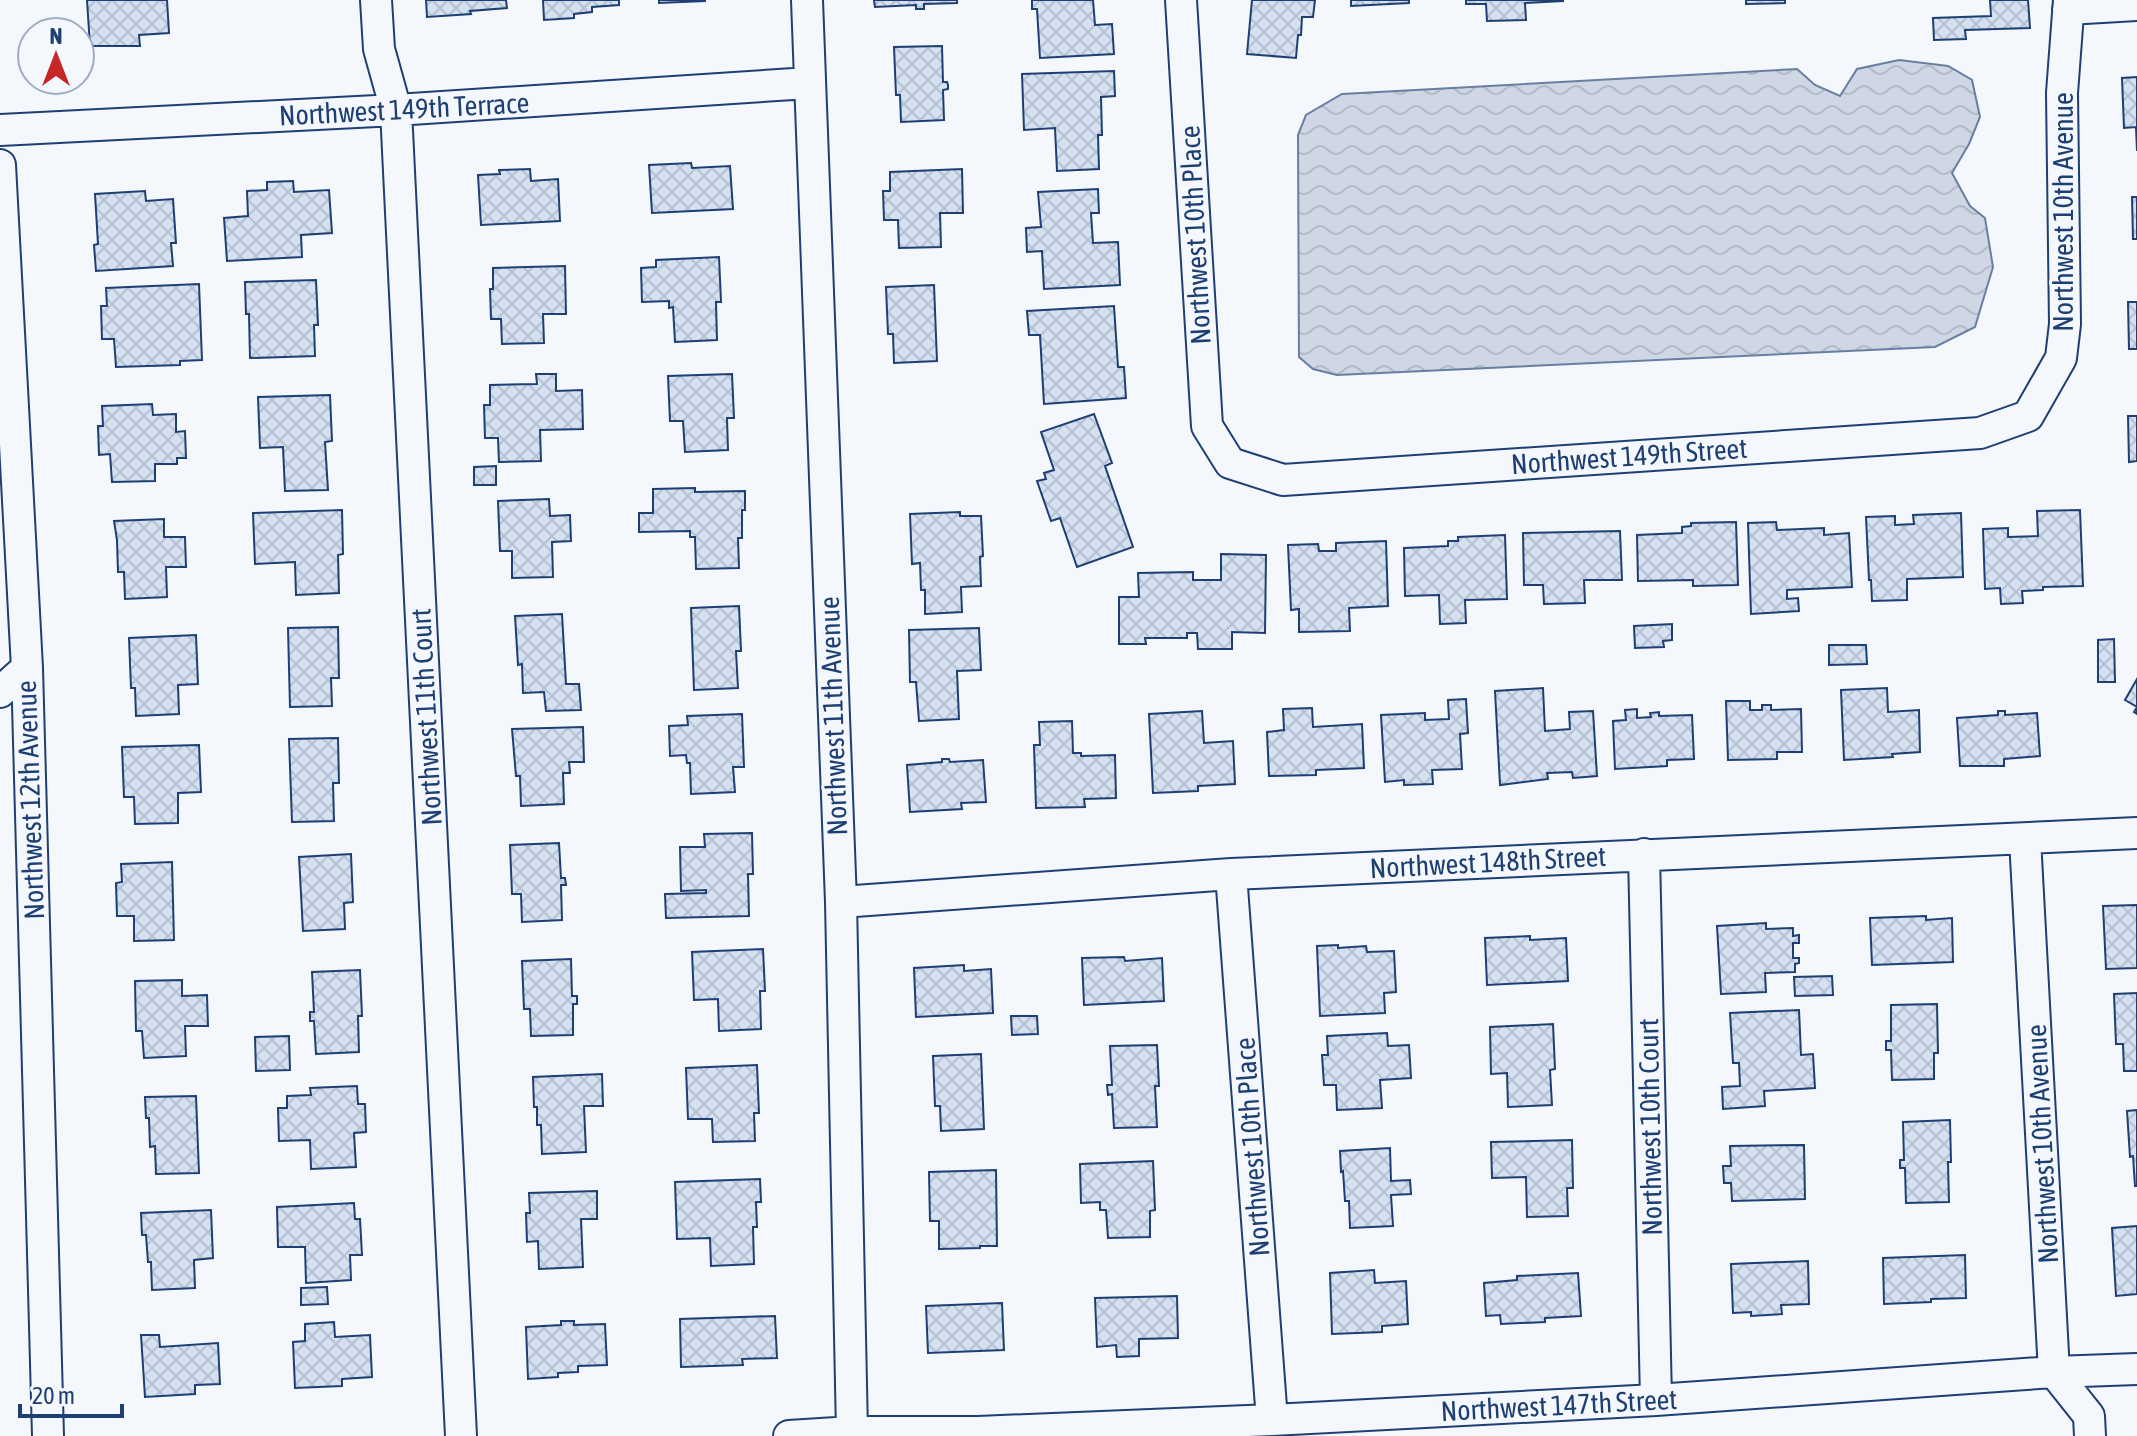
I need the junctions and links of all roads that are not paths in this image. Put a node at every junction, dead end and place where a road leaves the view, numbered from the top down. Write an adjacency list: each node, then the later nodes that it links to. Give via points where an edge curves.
1 (376, 0): 7 (street, Northwest 11th Court, via 379,49)
2 (807, 0): 6 (street, Northwest 11th Avenue)
3 (1181, 0): 11 (street, Northwest 10th Place, via 1207,426)
4 (2069, 4): 5 (street); 10 (street, Northwest 10th Avenue, via 2062,93 2065,324 2061,358)
5 (2137, 5)
6 (809, 83): 7 (street, Northwest 149th Terrace); 18 (street, Northwest 11th Avenue)
7 (396, 110): 8 (street, Northwest 149th Terrace); 25 (street, Northwest 11th Court)
8 (0, 130)
9 (0, 165): 12 (street, Northwest 12th Avenue)
10 (2028, 416): 11 (street, Northwest 149th Street, via 1980,433 1283,480)
11 (1230, 463)
12 (27, 668): 13 (street); 24 (street, Northwest 12th Avenue)
13 (0, 692)
14 (2137, 833): 15 (street, Northwest 148th Street)
15 (2025, 839): 16 (street, Northwest 148th Street); 20 (street, Northwest 10th Avenue)
16 (1644, 854): 17 (street, Northwest 148th Street); 21 (street, Northwest 10th Court)
17 (1231, 874): 18 (street, Northwest 148th Street); 22 (street, Northwest 10th Place)
18 (841, 902): 23 (street, Northwest 11th Avenue)
19 (2137, 1369): 20 (street, Northwest 147th Street)
20 (2054, 1372): 21 (street, Northwest 147th Street); 27 (street, via 2089,1416)
21 (1656, 1400): 22 (street, Northwest 147th Street)
22 (1272, 1420): 23 (street, Northwest 147th Street)
23 (852, 1432): 26 (street, Northwest 147th Street)
24 (48, 1436)
25 (461, 1436)
26 (789, 1436)
27 (2090, 1436)

